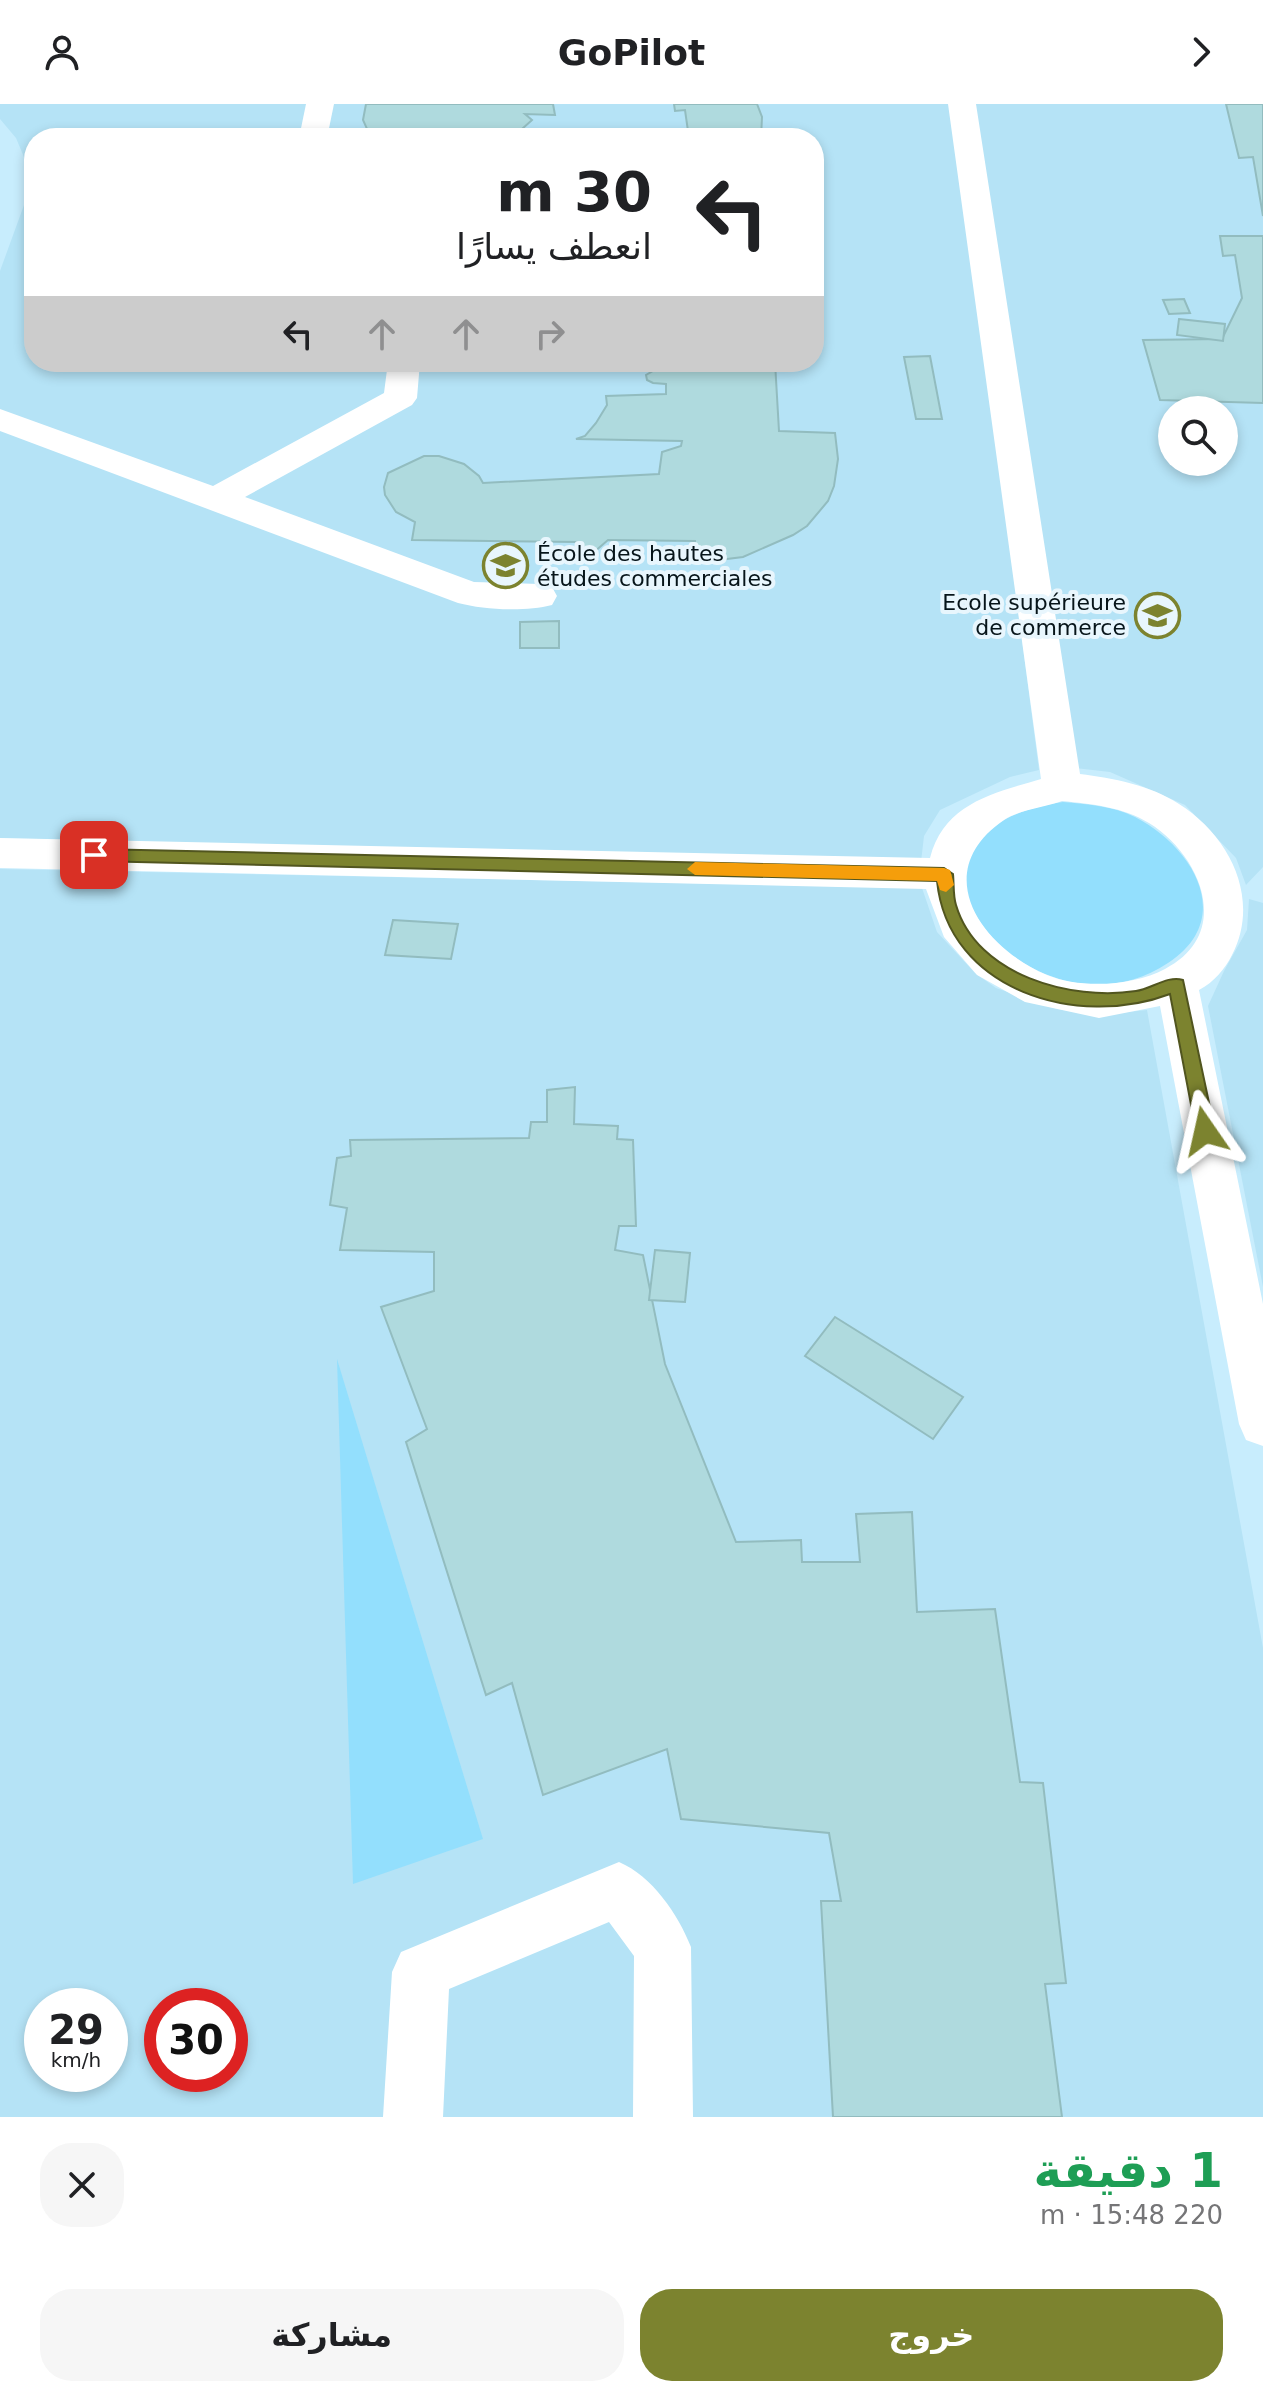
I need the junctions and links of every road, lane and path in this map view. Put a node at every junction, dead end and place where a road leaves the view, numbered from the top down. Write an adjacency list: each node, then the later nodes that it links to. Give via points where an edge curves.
1 (320, 104): 3 (street)
2 (962, 104): 8 (street)
3 (315, 128)
4 (403, 372): 6 (street, via 400,398)
5 (0, 419): 6 (street)
6 (215, 499): 7 (street, via 471,594)
7 (539, 596)
8 (1062, 787): 10 (street, via 994,804 969,823 952,847); 11 (street, via 1102,790 1140,801 1201,845 1220,874 1227,905 1221,936 1204,963)
9 (0, 853): 10 (street)
10 (944, 874): 11 (street, via 948,905 963,935 987,962 1020,983 1060,997 1101,1002 1141,998)
11 (1177, 984): 12 (street)
12 (1263, 1424)
13 (413, 2117): 14 (street, via 421,1972 619,1890 663,1947)
14 (663, 2117)

